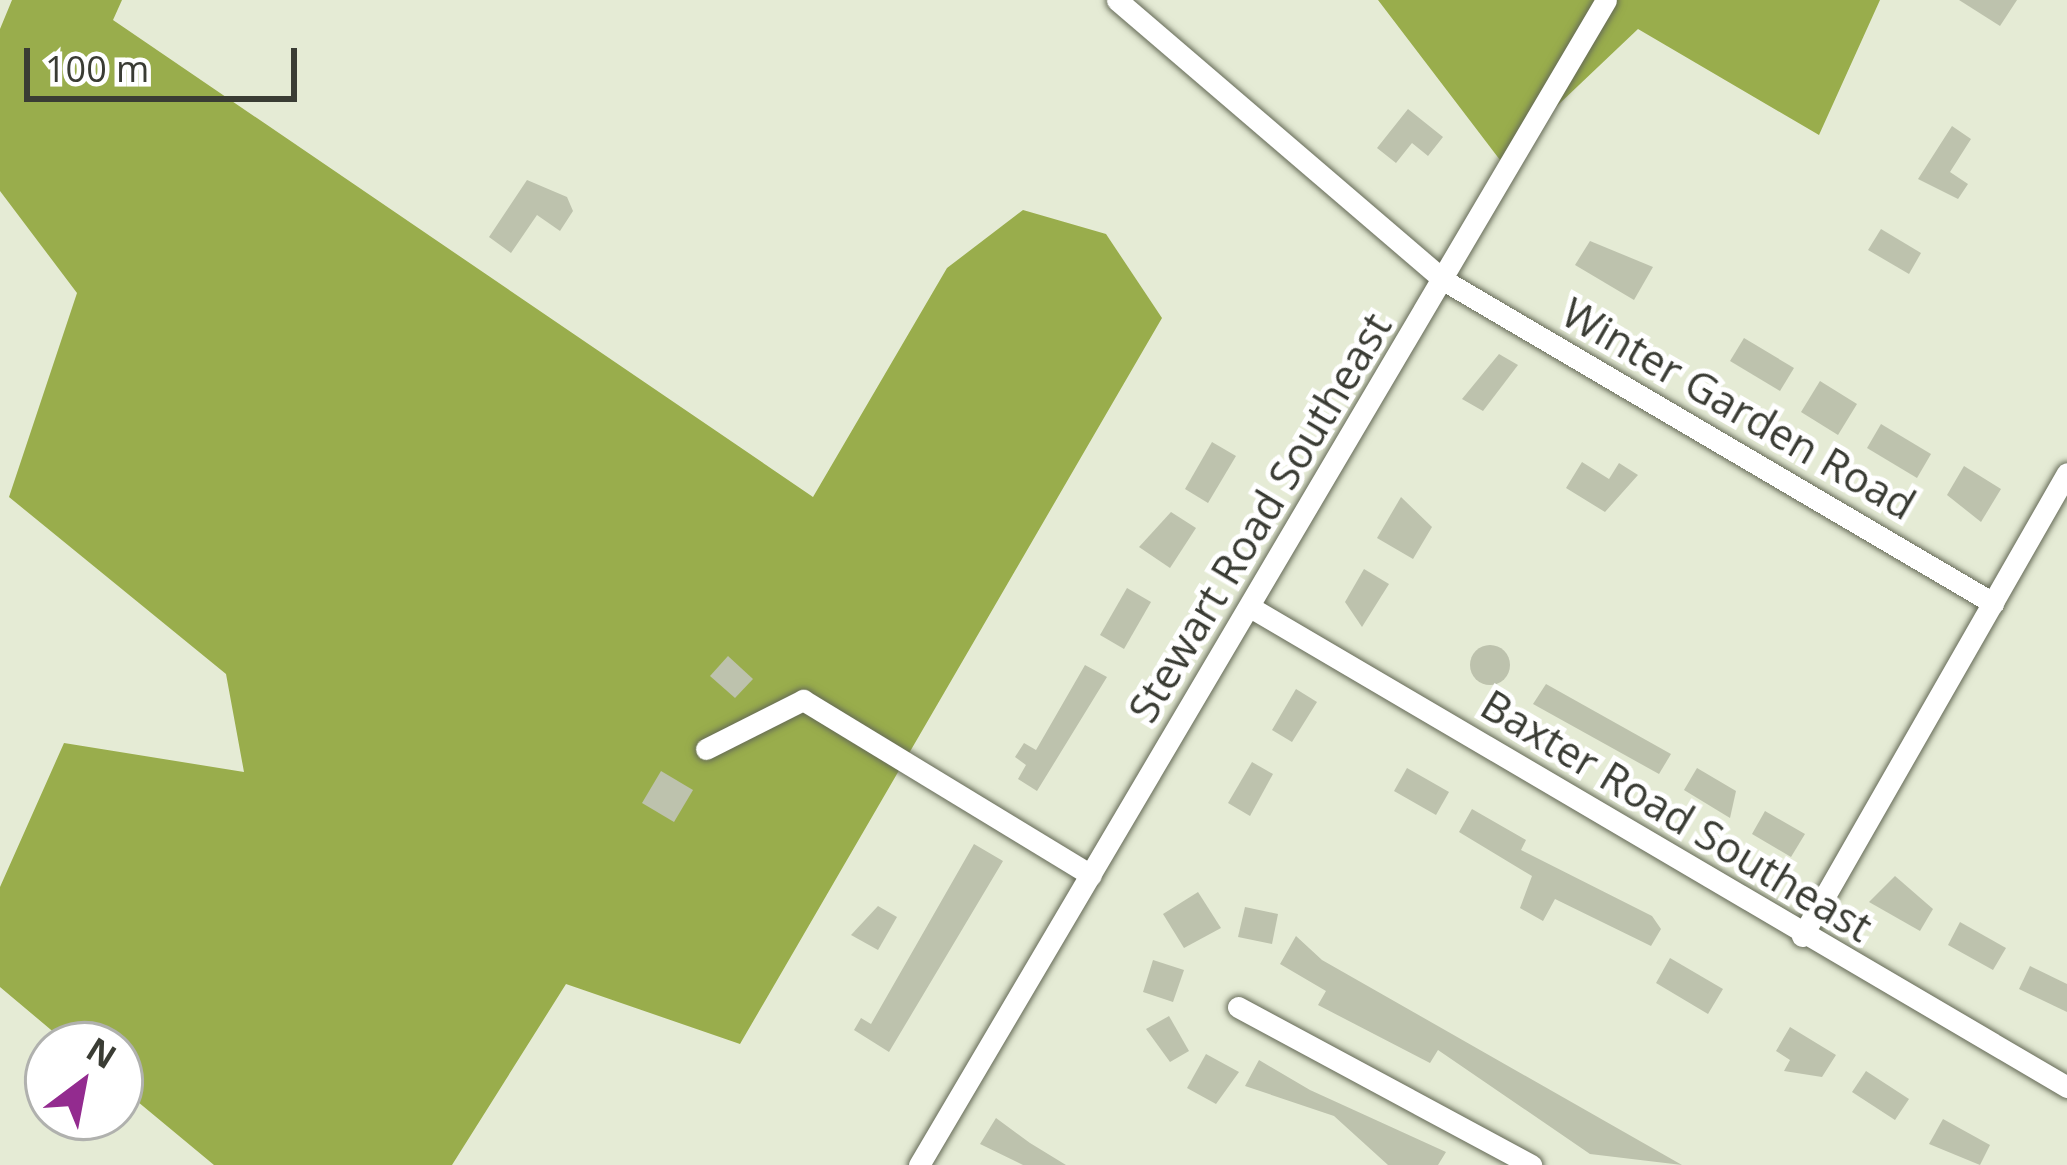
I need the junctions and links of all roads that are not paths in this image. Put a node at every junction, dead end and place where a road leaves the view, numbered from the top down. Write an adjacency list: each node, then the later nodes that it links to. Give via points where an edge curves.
1 (1118, 0): 3 (street)
2 (1606, 0): 3 (street, Stewart Road Southeast)
3 (1445, 281): 5 (street, Winter Garden Road); 6 (street, Stewart Road Southeast)
4 (2067, 473): 5 (street)
5 (1994, 603): 9 (street)
6 (1250, 607): 8 (street, Stewart Road Southeast); 9 (street, Baxter Road Southeast)
7 (706, 749): 8 (street, via 803,700)
8 (1091, 875): 12 (street, Stewart Road Southeast)
9 (1802, 936): 11 (street, Baxter Road Southeast)
10 (1238, 1007): 13 (street)
11 (2067, 1087)
12 (928, 1162)
13 (1531, 1165)

